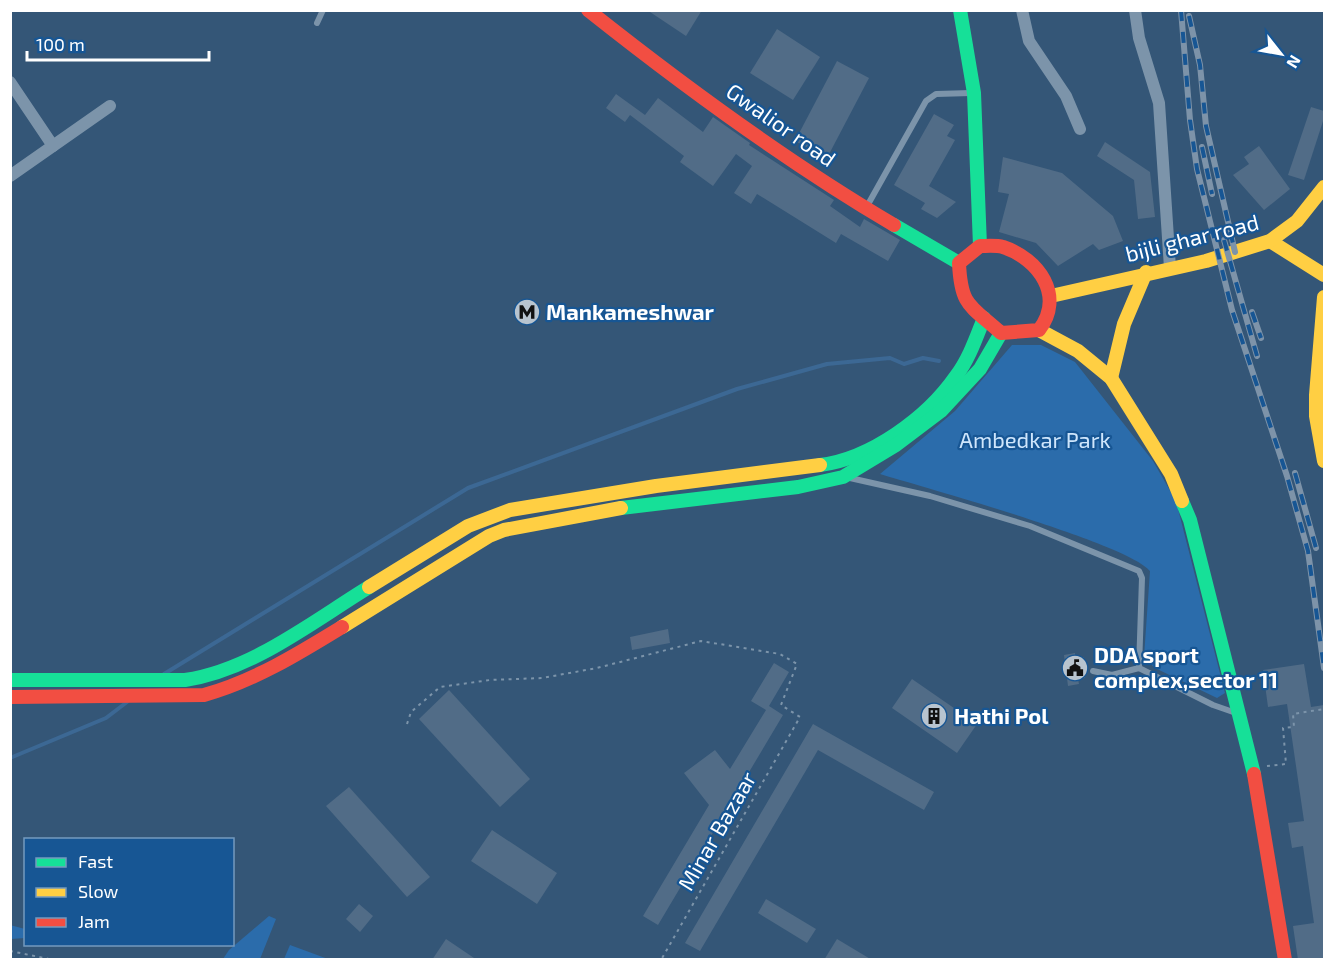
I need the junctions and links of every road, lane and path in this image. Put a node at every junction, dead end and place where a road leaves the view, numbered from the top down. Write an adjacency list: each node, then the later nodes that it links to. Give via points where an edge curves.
1 (323, 10): 6 (lane)
2 (588, 10): 14 (main road, Gwalior road, via 666,72)
3 (960, 10): 8 (main road)
4 (1022, 10): 10 (street, via 1029,40 1068,99)
5 (1135, 10): 18 (street, via 1139,38 1159,103)
6 (317, 23)
7 (10, 82): 11 (street)
8 (974, 93): 14 (lane, via 936,94 926,100); 16 (main road)
9 (110, 106): 11 (street)
10 (1080, 129)
11 (53, 146): 12 (street)
12 (10, 176)
13 (1324, 187): 15 (main road, bijli ghar road, via 1297,221)
14 (866, 208): 17 (main road, Gwalior road)
15 (1270, 241): 18 (main road, bijli ghar road); 20 (main road)
16 (980, 246): 17 (main road); 21 (main road, via 1002,246 1020,258 1041,277)
17 (959, 263): 23 (main road, via 960,290 965,301)
18 (1170, 268): 19 (main road, bijli ghar road)
19 (1146, 272): 21 (main road, bijli ghar road); 26 (main road, via 1124,326)
20 (1324, 275)
21 (1051, 296): 24 (main road, via 1048,318)
22 (1324, 297): 27 (main road, via 1316,395)
23 (984, 318): 25 (main road); 29 (main road, via 967,358 944,392 892,433 836,463 532,505)
24 (1039, 330): 25 (main road); 26 (main road, via 1078,351)
25 (1000, 333): 28 (main road, via 980,369 941,411 896,445)
26 (1111, 378): 41 (main road, via 1171,474 1190,520)
27 (1324, 461)
28 (843, 477): 30 (main road, via 798,487 600,511); 33 (lane, via 930,496 1030,526 1135,568 1142,578)
29 (500, 514): 30 (main road); 31 (main road, via 468,526)
30 (504, 530): 32 (main road)
31 (278, 643): 32 (main road); 37 (main road, via 211,676)
32 (288, 660): 37 (main road, via 218,693 177,694)
33 (1139, 668): 34 (lane, via 1112,675); 41 (lane)
34 (1094, 671)
35 (10, 680): 36 (main road)
36 (51, 680): 37 (main road); 38 (main road)
37 (118, 688): 38 (main road)
38 (51, 696): 39 (main road)
39 (10, 697)
40 (1324, 709): 43 (path, via 1293,714 1294,727 1283,728 1286,764)
41 (1241, 715): 43 (main road)
42 (407, 724): 46 (path, Minar Bazaar, via 411,712 440,687 542,678 701,641 780,654 797,664 781,705 800,717)
43 (1253, 768): 47 (main road)
44 (10, 951): 45 (path)
45 (54, 960)
46 (661, 960)
47 (1285, 960)

